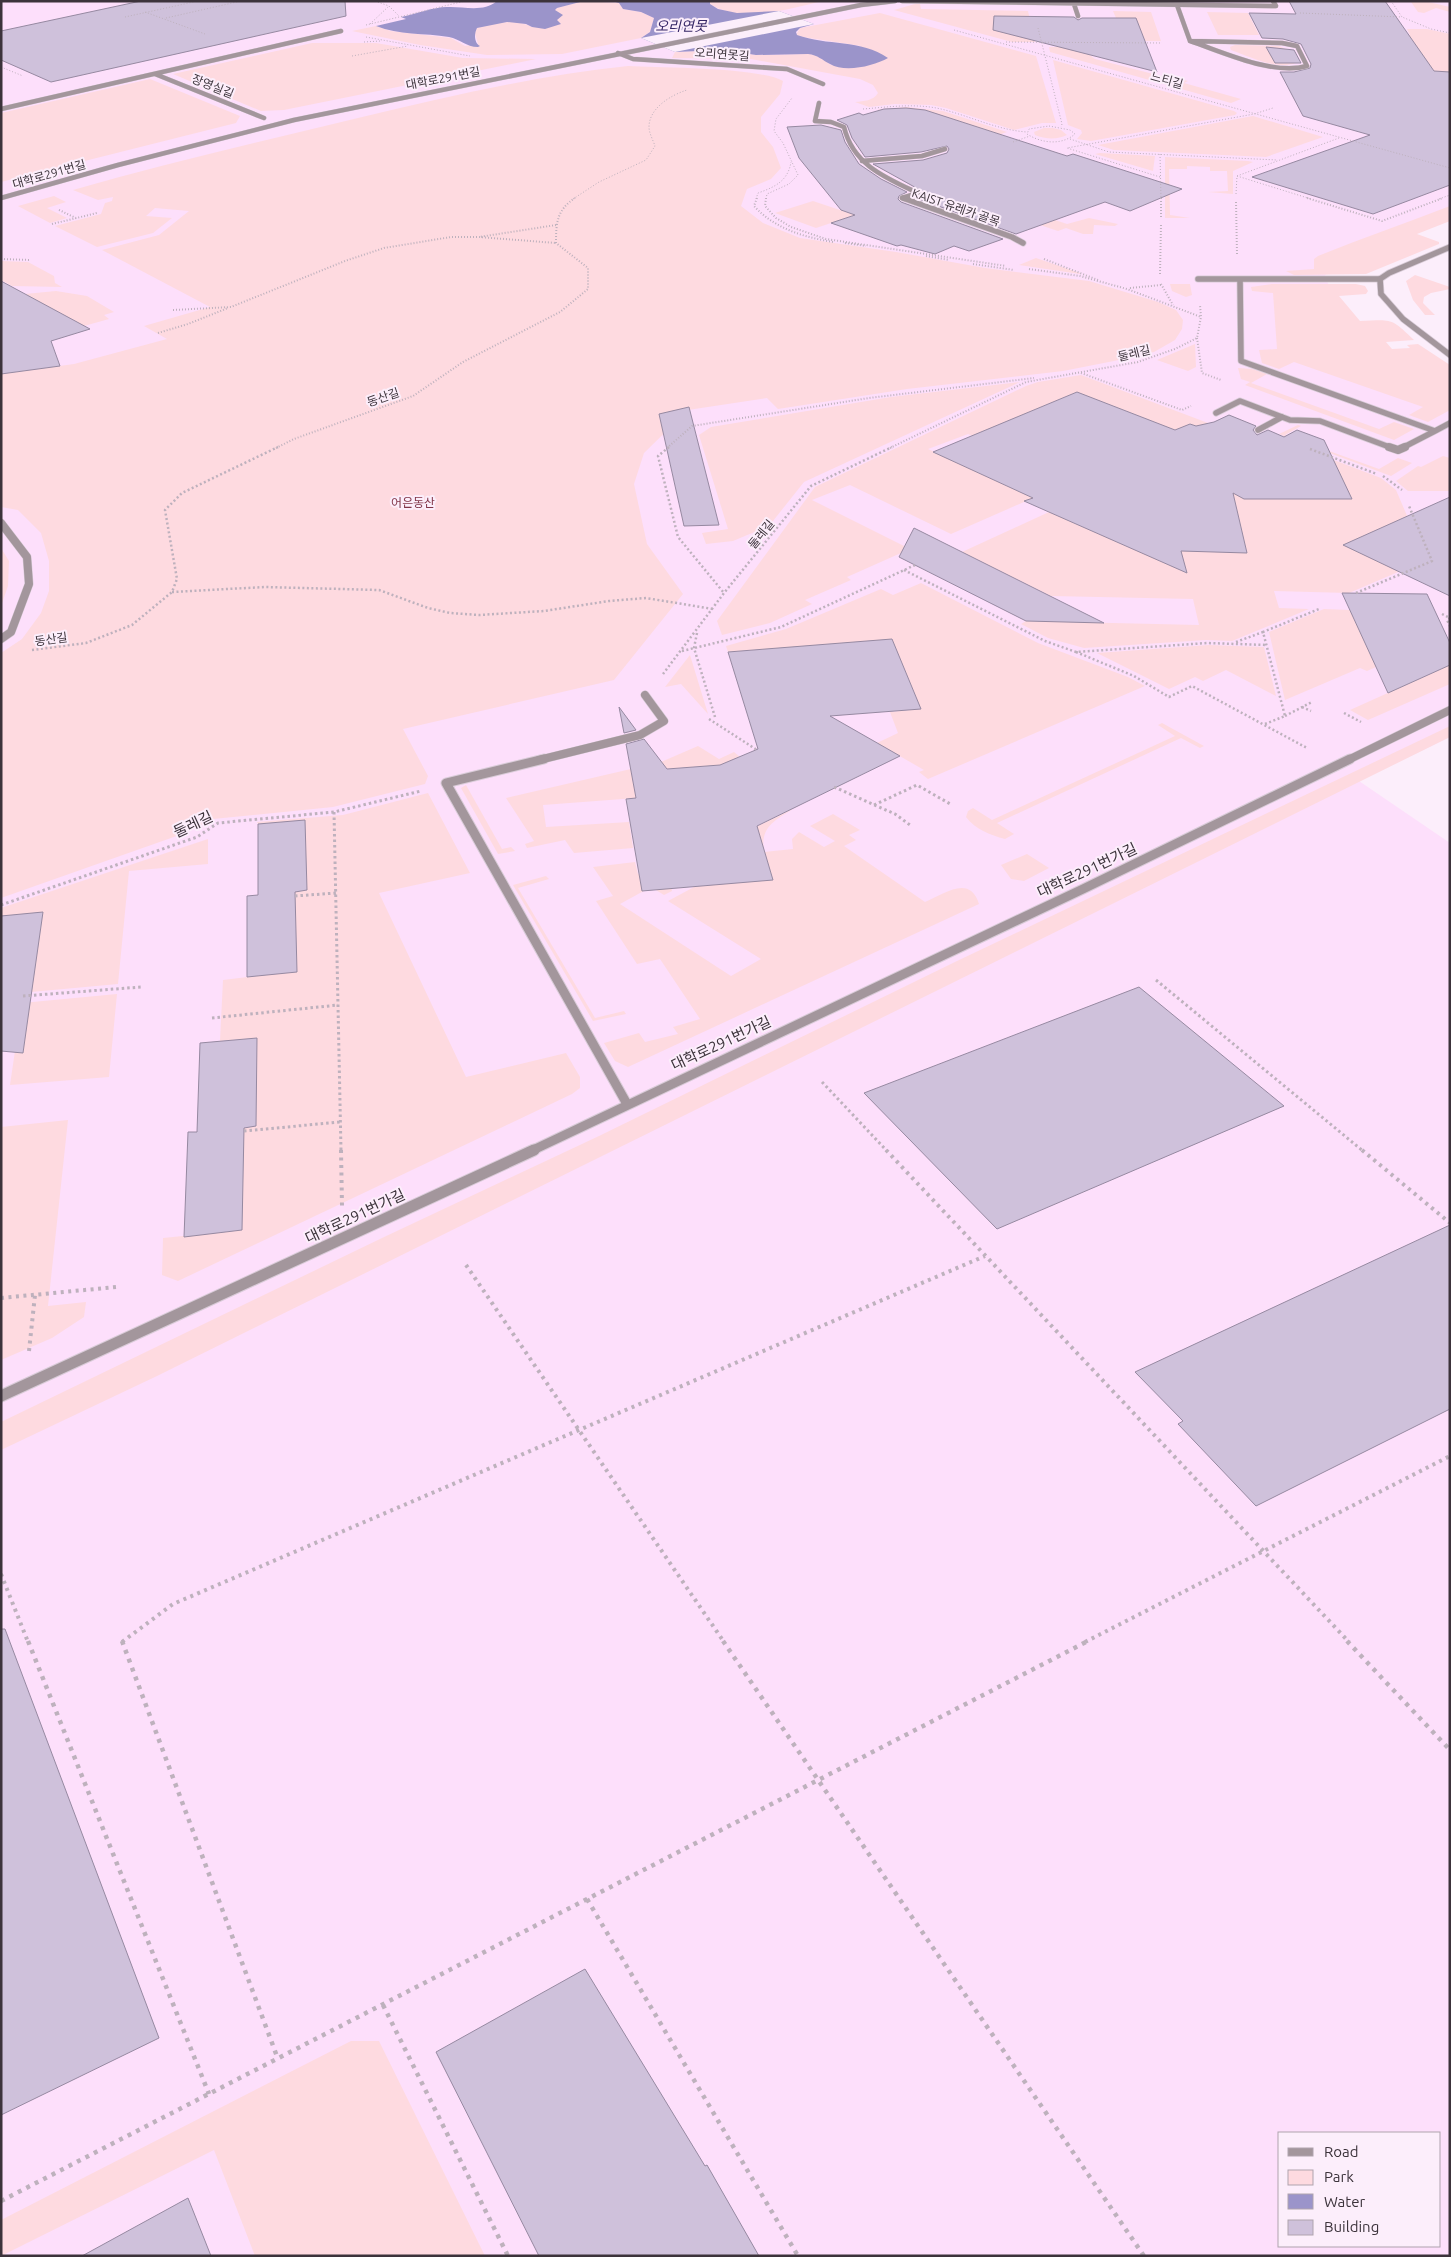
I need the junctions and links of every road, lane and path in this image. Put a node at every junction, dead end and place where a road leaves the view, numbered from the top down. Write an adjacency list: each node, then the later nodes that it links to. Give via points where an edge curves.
1 (198, 1): 14 (path)
2 (241, 1): 19 (path)
3 (375, 1): 13 (path)
4 (465, 1): 15 (path)
5 (868, 1): 11 (street)
6 (895, 1): 11 (street, 대학로291번길)
7 (902, 1): 9 (street)
8 (1391, 1): 18 (path)
9 (1074, 4): 12 (street); 16 (street)
10 (1275, 4): 12 (street); 18 (path, via 1294,13)
11 (861, 5): 29 (street, 대학로291번길)
12 (1177, 5): 25 (street)
13 (390, 6): 15 (path); 21 (path)
14 (145, 12): 17 (path); 19 (path)
15 (399, 16): 20 (path)
16 (1078, 16)
17 (125, 17)
18 (1402, 17): 24 (path)
19 (165, 18): 28 (path)
20 (383, 21)
21 (369, 25)
22 (954, 30): 26 (path, 느티길)
23 (341, 31): 28 (street); 31 (path, via 385,42)
24 (1450, 33)
25 (1190, 41): 25 (street, via 1276,69 1294,70 1307,66 1297,46); 27 (path, via 1179,44)
26 (1001, 42): 27 (path); 30 (path, 느티길)
27 (1041, 43): 30 (path)
28 (250, 52): 32 (street)
29 (618, 53): 33 (street, 오리연못길, via 633,59 787,69); 60 (street, 대학로291번길, via 294,120)
30 (1043, 54): 39 (path, 느티길); 41 (path)
31 (472, 56)
32 (155, 74): 38 (street); 40 (street, 장영실길)
33 (823, 84)
34 (681, 91): 66 (path, via 654,113 649,127 655,146 646,160 599,182 563,206)
35 (794, 94): 51 (path, via 776,119 774,131)
36 (818, 103): 42 (path, via 850,103 866,110 889,106 940,108 1011,131); 52 (street, via 815,121 844,127 848,143)
37 (1273, 108): 39 (path)
38 (1, 109)
39 (1254, 114): 44 (path, 느티길); 47 (path)
40 (264, 118)
41 (1061, 127): 42 (path, via 1040,126); 45 (path, via 1074,132)
42 (1027, 132): 43 (path)
43 (1030, 136): 45 (path, via 1048,141); 46 (path)
44 (1340, 138): 50 (path); 53 (path, 느티길)
45 (1070, 139): 47 (path)
46 (1013, 142)
47 (1087, 144): 49 (path, via 1109,152); 55 (path, via 1067,148)
48 (945, 149): 52 (street, via 922,156)
49 (1160, 154): 50 (path); 55 (path)
50 (1277, 160): 54 (path)
51 (792, 161): 75 (path, via 798,175 789,184 767,194 765,206 772,217 830,239); 80 (path, via 791,173 778,186 758,193 754,206 762,218 783,227 828,241 992,267 1080,276)
52 (862, 161): 68 (street, KAIST 유레카 골목, via 889,180 918,193 902,198)
53 (1450, 168)
54 (1237, 176): 56 (path); 59 (path)
55 (1160, 178): 63 (path)
56 (1236, 194)
57 (1310, 195): 59 (path)
58 (1450, 195): 59 (path, via 1382,221)
59 (1306, 197)
60 (1, 198)
61 (1236, 202): 71 (path)
62 (97, 213): 64 (path)
63 (1161, 218)
64 (52, 224)
65 (1161, 224): 76 (path)
66 (556, 225): 67 (path); 69 (path)
67 (479, 237): 69 (path); 84 (path, via 451,237 384,248)
68 (1025, 241)
69 (556, 243): 107 (path, 동산길, via 588,268 588,289 560,312 463,362 413,396 294,439 182,493 165,510 177,579)
70 (1450, 247): 79 (street)
71 (1237, 256)
72 (1039, 257): 80 (path)
73 (1, 259): 74 (path)
74 (30, 260)
75 (1002, 266)
76 (1160, 274)
77 (1198, 279): 78 (street)
78 (1240, 279): 79 (street); 98 (street, via 1241,361)
79 (1380, 279): 89 (street, via 1380,294 1403,320)
80 (1103, 282): 81 (path)
81 (1127, 289): 83 (path); 83 (path, via 1161,285)
82 (1200, 303): 86 (path)
83 (1173, 305): 86 (path)
84 (230, 307): 85 (path); 87 (path)
85 (172, 310)
86 (1201, 317): 88 (path)
87 (158, 333)
88 (1197, 338): 90 (path, 둘레길, via 1138,362); 92 (path, via 1202,373)
89 (1450, 356)
90 (1079, 372): 91 (path, 둘레길); 93 (path, via 1182,410)
91 (1047, 377): 108 (path, 둘레길, via 1026,382 811,486); 108 (path, via 869,398 692,426 658,456 678,537)
92 (1226, 382)
93 (1194, 404)
94 (1216, 413): 95 (street, via 1240,402)
95 (1282, 417): 97 (street); 98 (street, via 1320,421 1398,450)
96 (1450, 423): 98 (street)
97 (1258, 430)
98 (1435, 431)
99 (1304, 447): 100 (path, via 1385,477)
100 (1402, 490)
101 (1409, 506): 105 (path, via 1432,561)
102 (1, 523): 117 (street, via 27,556 29,584 11,632)
103 (916, 565): 104 (path)
104 (904, 570): 120 (path, via 780,627); 123 (path, via 1045,641)
105 (1394, 578): 106 (path); 109 (path)
106 (1399, 581)
107 (172, 592): 110 (path, via 265,587 379,590 428,608 480,615 544,611 646,598); 121 (path, 동산길, via 132,625 86,643)
108 (724, 593): 110 (path, 둘레길)
109 (1356, 593)
110 (713, 609): 115 (path, 둘레길)
111 (1319, 609): 116 (path)
112 (1442, 614): 113 (path)
113 (1450, 618): 114 (path, via 1447,620)
114 (1450, 626)
115 (697, 631): 120 (path); 122 (path, 둘레길)
116 (1263, 632): 118 (path); 119 (path)
117 (1, 639)
118 (1233, 643): 119 (path); 123 (path)
119 (1267, 645): 131 (path)
120 (694, 648): 122 (path); 130 (path)
121 (30, 650)
122 (682, 651): 124 (path, 둘레길)
123 (1076, 652): 133 (path, via 1134,676 1169,696 1192,686)
124 (646, 695): 152 (street, via 664,721 640,735 446,783)
125 (1312, 702): 126 (path)
126 (1302, 707): 128 (path); 131 (path)
127 (1450, 710): 152 (street, 대학로291번가길, via 1083,889)
128 (1310, 711)
129 (1344, 712): 134 (path)
130 (715, 716)
131 (1285, 716): 133 (path)
132 (709, 720): 135 (path)
133 (1265, 724): 136 (path)
134 (1368, 726)
135 (758, 750)
136 (1313, 751)
137 (834, 787): 139 (path)
138 (421, 790): 141 (path, 둘레길)
139 (874, 805): 140 (path, via 917,785); 142 (path)
140 (952, 805)
141 (334, 812): 143 (path); 145 (path, 둘레길, via 218,823 197,837)
142 (910, 825)
143 (336, 893): 144 (path); 149 (path)
144 (295, 896)
145 (1, 904)
146 (1156, 980): 156 (path)
147 (141, 987): 148 (path)
148 (23, 996)
149 (338, 1005): 150 (path); 153 (path)
150 (212, 1018)
151 (822, 1082): 157 (path)
152 (627, 1104): 163 (street, 대학로291번가길)
153 (340, 1122): 154 (path); 155 (path)
154 (244, 1132)
155 (342, 1212)
156 (1450, 1223)
157 (985, 1256): 164 (path); 166 (path)
158 (466, 1265): 164 (path)
159 (116, 1287): 160 (path)
160 (35, 1295): 161 (path); 162 (path)
161 (1, 1298)
162 (28, 1358)
163 (1, 1396)
164 (580, 1430): 169 (path); 172 (path, via 173,1604 122,1641)
165 (1450, 1456): 166 (path)
166 (1263, 1552): 168 (path); 169 (path)
167 (1, 1574): 173 (path)
168 (1450, 1750)
169 (818, 1779): 170 (path); 177 (path)
170 (587, 1899): 171 (path); 176 (path)
171 (383, 2005): 172 (path); 175 (path)
172 (278, 2059): 173 (path)
173 (209, 2094): 174 (path)
174 (1, 2201)
175 (508, 2256)
176 (798, 2256)
177 (1144, 2256)

